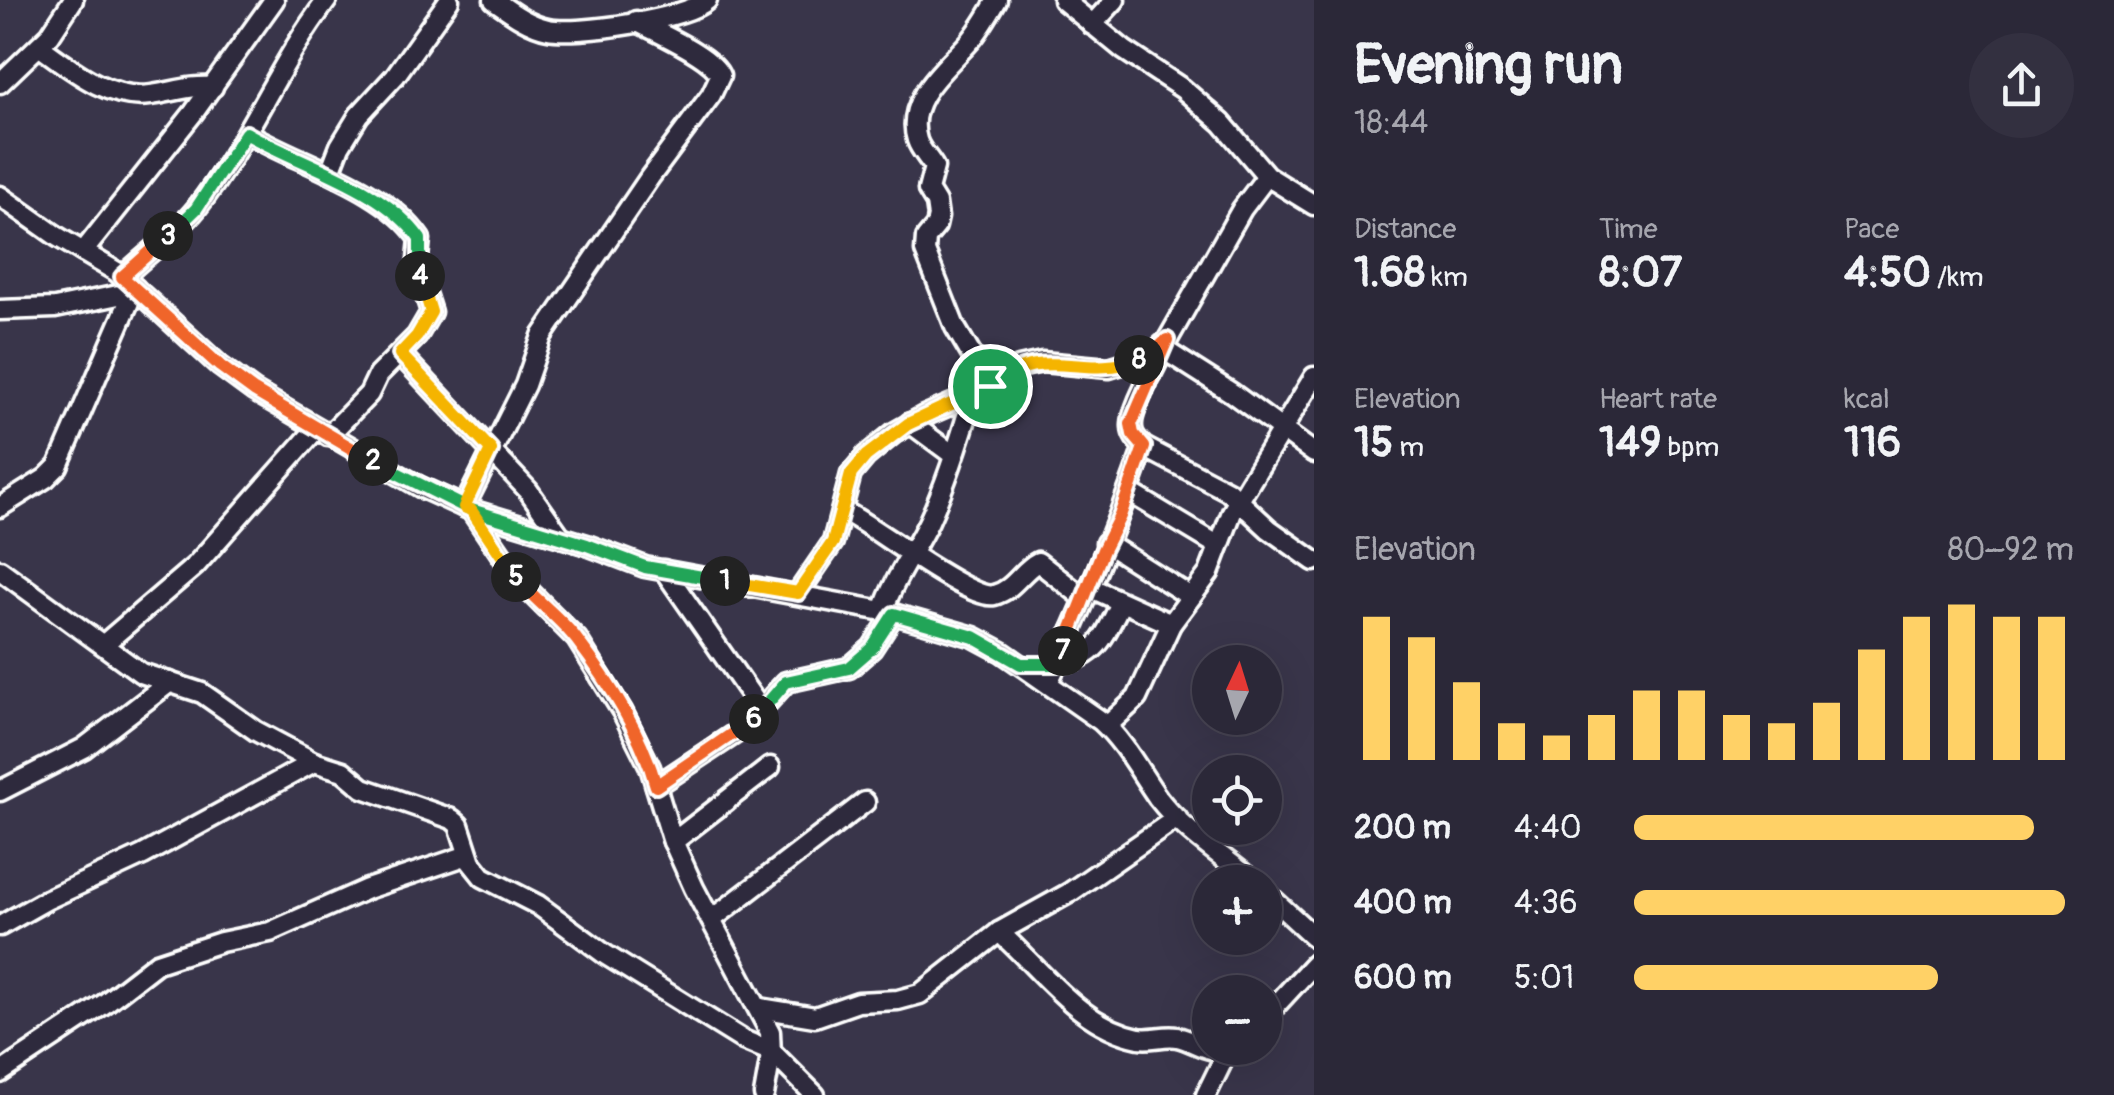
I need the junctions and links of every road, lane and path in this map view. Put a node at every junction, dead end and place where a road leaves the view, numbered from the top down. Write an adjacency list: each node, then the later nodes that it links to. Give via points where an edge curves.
1 (73, 0): 12 (street)
2 (274, 0): 14 (street)
3 (327, 0): 15 (street)
4 (449, 0): 16 (street, via 359,115)
5 (494, 0): 10 (street, via 528,23 568,33)
6 (707, 0): 10 (street, via 687,12)
7 (997, 0): 26 (street, via 970,41 932,79 916,129 934,167 928,190 938,212 925,251 955,327)
8 (1063, 0): 11 (street)
9 (1115, 0): 11 (street)
10 (636, 21): 32 (street, via 720,76 542,336)
11 (1092, 24): 17 (street, via 1183,89)
12 (39, 46): 13 (street); 14 (street, via 98,86 150,96)
13 (0, 82)
14 (213, 87): 20 (street)
15 (246, 133): 16 (street); 21 (street, via 196,209)
16 (330, 172): 24 (street, via 390,210 420,239 417,268 431,312)
17 (1267, 176): 19 (street); 23 (street)
18 (0, 196): 20 (street)
19 (1314, 205)
20 (82, 252): 21 (street)
21 (130, 286): 22 (street, via 55,308); 30 (street, via 220,366); 37 (street, via 58,466)
22 (0, 310)
23 (1165, 345): 26 (street, via 1109,368 1042,362 1010,371); 29 (street); 31 (street, via 1131,424)
24 (400, 354): 30 (street, via 374,388); 32 (street)
25 (1314, 377): 29 (street)
26 (990, 386): 27 (street)
27 (973, 396): 28 (street); 34 (street)
28 (910, 422): 34 (street); 39 (street, via 856,467)
29 (1283, 430): 33 (street); 36 (street)
30 (322, 433): 38 (street); 55 (street, via 195,566)
31 (1144, 447): 35 (street); 36 (street)
32 (491, 450): 38 (street); 40 (street)
33 (1314, 453)
34 (952, 454): 43 (street, via 928,524)
35 (1129, 492): 41 (street); 42 (street)
36 (1239, 501): 41 (street); 44 (street)
37 (0, 507)
38 (468, 508): 40 (street); 64 (street, via 520,582 577,639 622,711)
39 (842, 510): 43 (street); 45 (street)
40 (561, 537): 47 (street)
41 (1219, 546): 51 (street)
42 (1114, 548): 48 (street); 51 (street)
43 (909, 553): 48 (street, via 987,596 1004,591 1038,562); 53 (street, via 893,582)
44 (1314, 561)
45 (816, 569): 49 (street); 50 (street)
46 (0, 570): 55 (street)
47 (664, 570): 49 (street); 60 (street)
48 (1086, 592): 52 (street); 57 (street)
49 (798, 593): 50 (street)
50 (824, 598): 53 (street)
51 (1191, 598): 54 (street)
52 (1121, 603): 54 (street); 57 (street, via 1090,654)
53 (889, 612): 56 (street, via 974,637); 60 (street, via 872,648 849,668 786,682)
54 (1171, 624): 61 (street, via 1137,698)
55 (104, 644): 58 (street, via 141,673)
56 (1021, 664): 57 (street); 59 (street)
57 (1057, 664): 59 (street)
58 (170, 682): 62 (street, via 210,697); 65 (street, via 84,748)
59 (1048, 683): 61 (street)
60 (762, 711): 64 (street)
61 (1107, 726): 67 (street)
62 (314, 762): 69 (street, via 344,771 363,788 452,819); 73 (street)
63 (770, 767): 68 (street)
64 (656, 786): 68 (street)
65 (0, 791)
66 (865, 802): 72 (street)
67 (1177, 818): 70 (street); 74 (street)
68 (674, 842): 72 (street)
69 (468, 855): 80 (street, via 483,877); 82 (street, via 270,932 157,963)
70 (1234, 865)
71 (1282, 908): 75 (street)
72 (711, 920): 78 (street)
73 (0, 926)
74 (999, 932): 78 (street, via 910,998 858,1002 815,1017); 79 (street, via 1059,994 1106,1025 1144,1039 1175,1036)
75 (1314, 938)
76 (1314, 964): 77 (street)
77 (1282, 999)
78 (760, 1008): 80 (street)
79 (1192, 1043)
80 (772, 1052): 83 (street); 84 (street)
81 (1221, 1065): 85 (street)
82 (0, 1072)
83 (764, 1095)
84 (816, 1095)
85 (1206, 1095)

